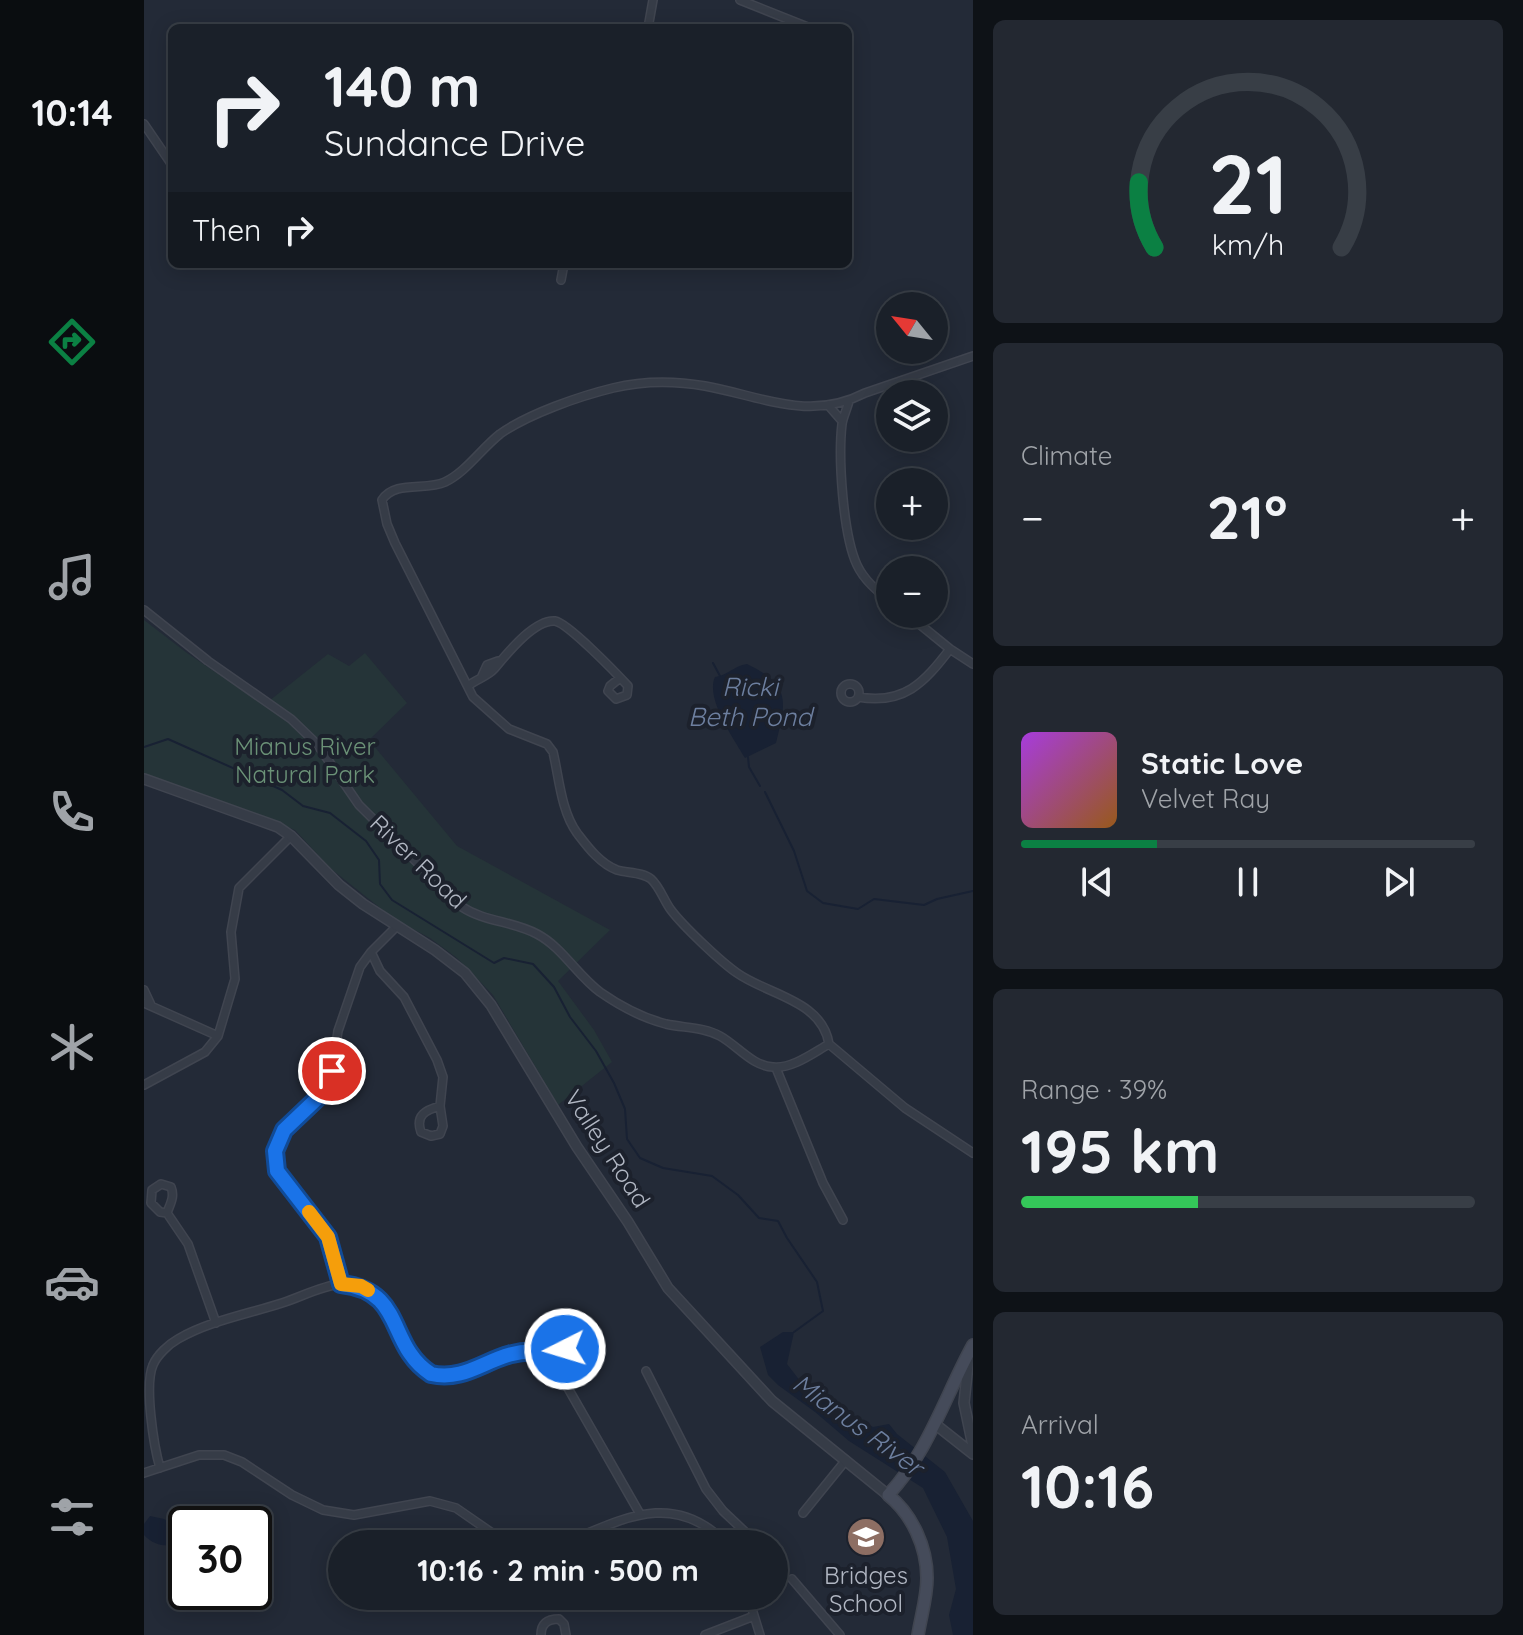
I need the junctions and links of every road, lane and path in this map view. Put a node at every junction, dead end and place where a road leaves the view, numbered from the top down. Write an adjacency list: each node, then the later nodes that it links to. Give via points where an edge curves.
1 (653, 0): 3 (street)
2 (740, 0): 4 (street)
3 (649, 24)
4 (800, 24)
5 (144, 124): 6 (street)
6 (168, 159)
7 (563, 268): 8 (street)
8 (561, 280)
9 (973, 356): 10 (street)
10 (849, 401): 11 (street); 12 (street)
11 (828, 405): 12 (street); 19 (street, via 789,407 703,385 614,388 552,408 502,433 443,483 387,493 381,504 387,524)
12 (842, 421): 13 (street, via 842,483 852,551)
13 (876, 589)
14 (144, 610): 29 (street, River Road, via 291,719 317,744 359,805 462,907 477,917 537,934 588,983 621,1005 657,1021 710,1032 754,1061)
15 (924, 628): 16 (street)
16 (950, 649): 17 (street); 20 (street, via 915,688 891,699)
17 (973, 664)
18 (620, 678): 19 (street, via 567,626 554,621 536,627 491,672)
19 (468, 686): 28 (street, via 501,724 547,744 570,821 602,861 653,881 670,909 727,965 806,1009 822,1024)
20 (858, 697)
21 (144, 779): 22 (street, Valley Road)
22 (291, 836): 23 (street, Valley Road, via 339,885); 27 (street, via 239,888 231,932 235,979)
23 (397, 926): 24 (street); 45 (street, Valley Road, via 450,960 491,1005 668,1288 772,1401)
24 (371, 952): 31 (street, via 404,997 437,1060 443,1077); 35 (street, via 360,967 338,1031 325,1091 284,1130 275,1151 277,1171 328,1237)
25 (144, 990): 26 (street)
26 (147, 1004): 27 (street)
27 (218, 1036): 30 (street, via 205,1052)
28 (829, 1044): 29 (street); 32 (street, via 905,1108)
29 (776, 1068): 34 (street)
30 (144, 1085)
31 (440, 1106): 31 (street, via 440,1134 421,1132 421,1115)
32 (973, 1153)
33 (167, 1213): 36 (street, via 188,1244)
34 (843, 1220)
35 (341, 1284): 36 (street); 38 (street, via 361,1286 378,1297 408,1353 431,1374 464,1374 504,1354)
36 (216, 1323): 46 (street, via 177,1339 151,1368)
37 (971, 1348): 40 (street); 42 (main road)
38 (540, 1352)
39 (646, 1371): 54 (street, via 706,1489)
40 (971, 1374): 43 (street, via 964,1403)
41 (561, 1376): 50 (street)
42 (935, 1424): 44 (street); 48 (main road)
43 (973, 1446)
44 (973, 1454)
45 (846, 1460): 48 (street, Valley Road); 49 (street)
46 (160, 1468): 47 (street); 51 (street, via 199,1455 224,1455 323,1510 354,1515 430,1501 456,1508)
47 (144, 1473)
48 (888, 1495): 63 (main road, Valley Road, via 902,1505 925,1558)
49 (803, 1513)
50 (640, 1514): 52 (street); 53 (street, via 689,1517)
51 (488, 1530)
52 (594, 1530)
53 (712, 1530)
54 (744, 1530)
55 (792, 1579): 62 (street)
56 (752, 1610): 57 (street)
57 (754, 1616): 60 (street); 61 (street)
58 (541, 1635): 59 (street, via 550,1619 559,1619)
59 (566, 1635)
60 (705, 1635)
61 (760, 1635)
62 (840, 1635)
63 (918, 1635)

